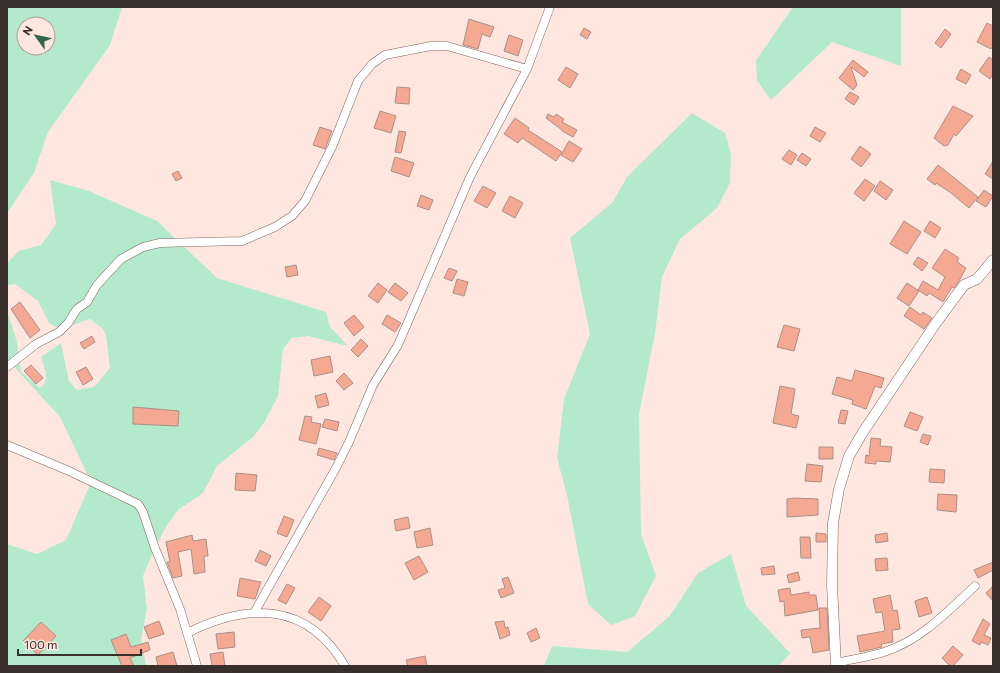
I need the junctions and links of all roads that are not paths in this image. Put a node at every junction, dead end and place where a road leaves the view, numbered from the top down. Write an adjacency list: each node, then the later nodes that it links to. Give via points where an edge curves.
1 (550, 7): 2 (street)
2 (527, 69): 4 (street, via 447,46 431,46 385,55 372,64 358,82 332,147 305,201 292,216 275,227 242,241 160,243 144,247 121,259 59,332 36,344); 7 (street, via 470,177 398,345 373,385 349,442)
3 (993, 260): 9 (street, via 977,279 964,285 936,323 849,456 839,489 833,528 832,585)
4 (7, 367)
5 (7, 445): 8 (street, via 138,504 180,609)
6 (975, 586): 9 (street, via 927,629 905,643 886,652)
7 (254, 614): 8 (street, via 217,620); 11 (street, via 283,614 306,624 332,648)
8 (187, 634): 10 (street)
9 (836, 664)
10 (197, 666)
11 (345, 666)

